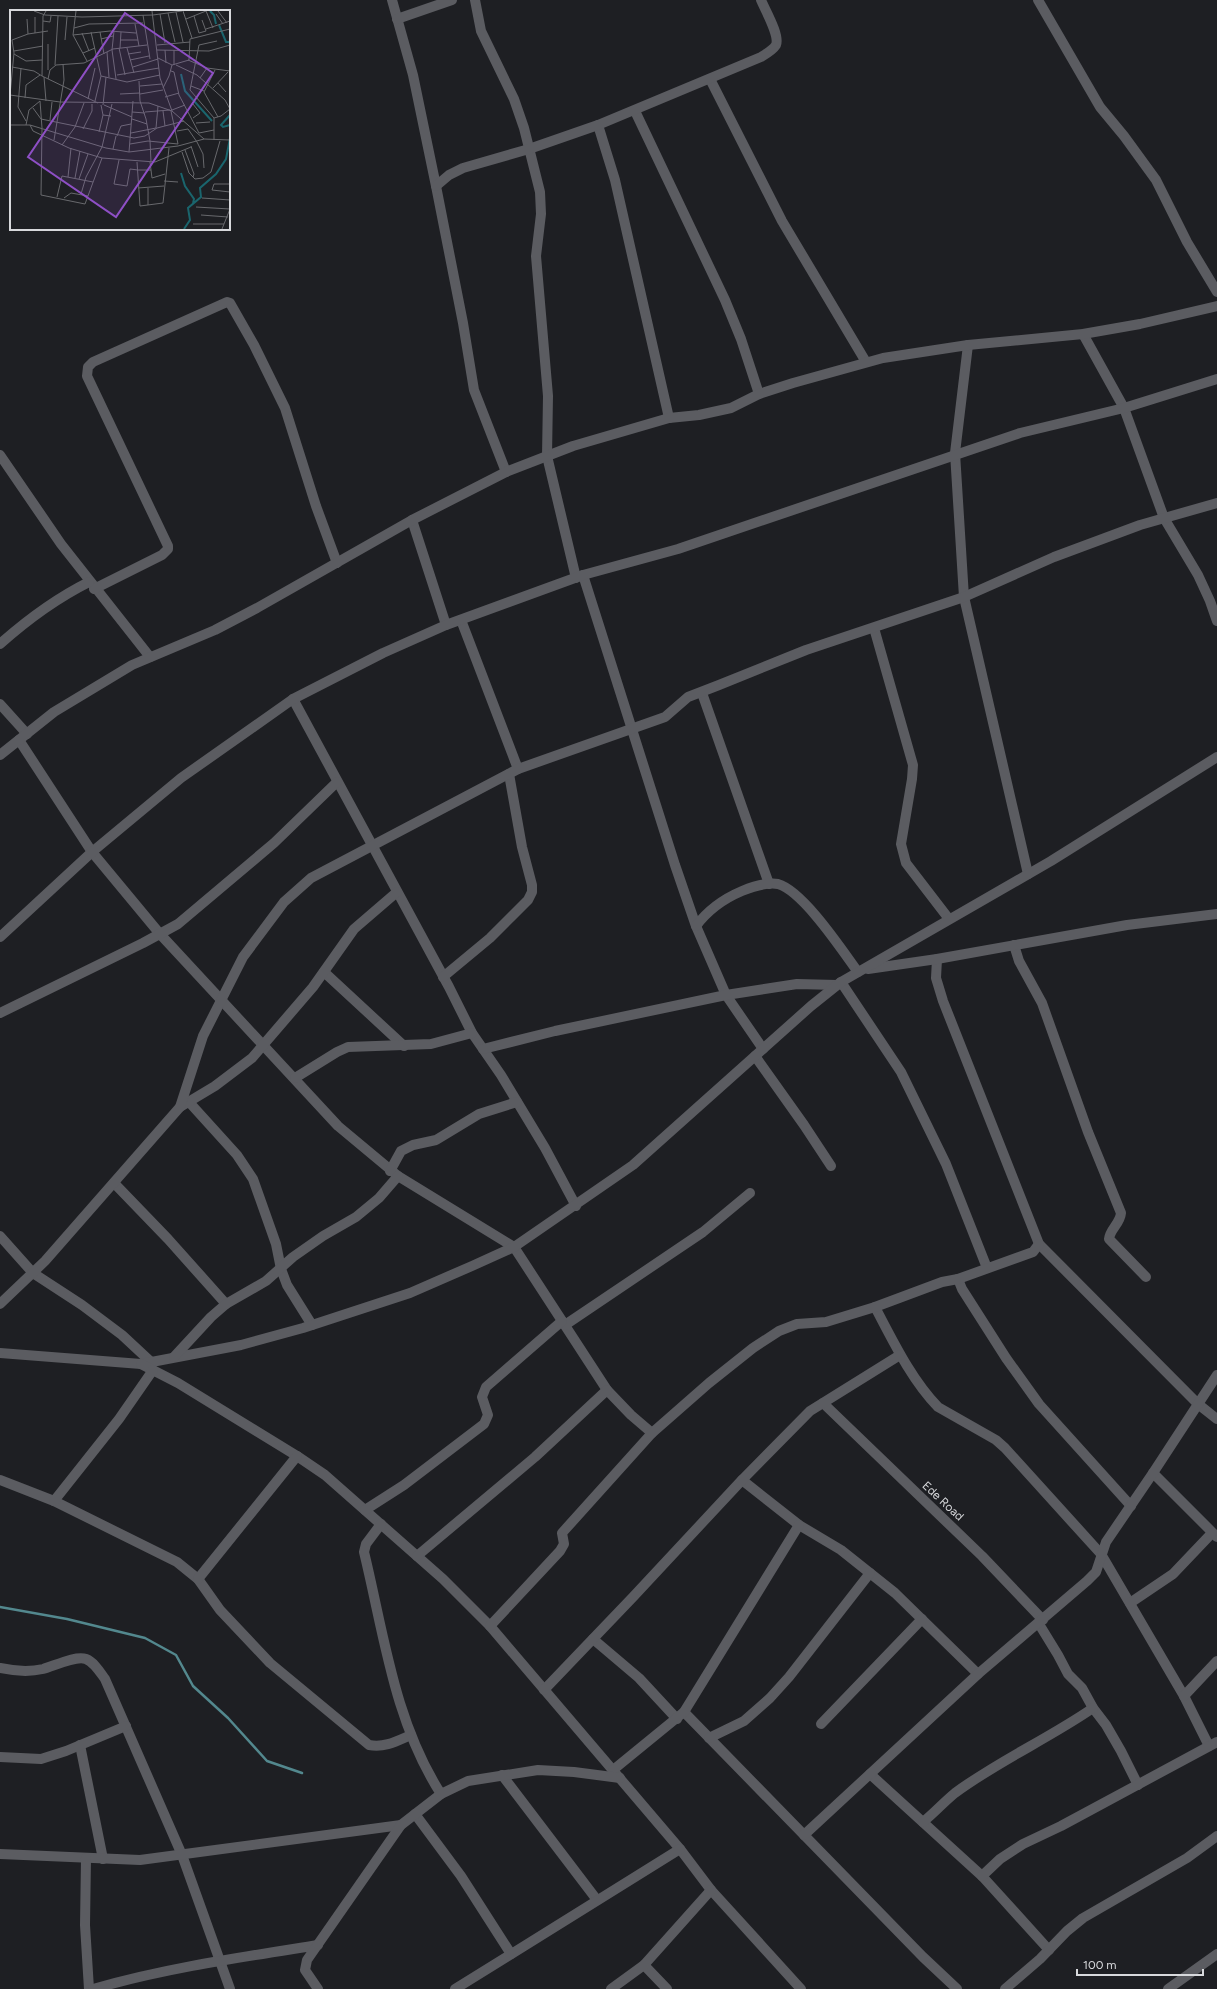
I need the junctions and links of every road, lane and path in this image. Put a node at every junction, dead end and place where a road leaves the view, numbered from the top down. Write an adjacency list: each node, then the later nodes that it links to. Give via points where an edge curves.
1 (392, 0): 6 (street)
2 (452, 0): 6 (street)
3 (474, 0): 10 (street, via 481,31 514,99)
4 (760, 0): 7 (street, via 777,36 776,44 761,57)
5 (1038, 0): 12 (street, via 1100,107 1156,180 1187,242)
6 (397, 19): 11 (street, via 413,75)
7 (710, 79): 8 (street); 16 (street, via 782,221)
8 (635, 111): 9 (street); 18 (street, via 725,300)
9 (598, 125): 10 (street); 20 (street, via 615,180)
10 (529, 149): 11 (street, via 463,168); 23 (street, via 540,192 541,214 536,256 548,396)
11 (436, 186): 24 (street, via 474,390)
12 (1217, 292)
13 (1217, 306): 14 (street)
14 (1083, 334): 15 (street); 19 (street)
15 (968, 345): 16 (street); 21 (street)
16 (866, 362): 18 (street)
17 (1217, 379): 19 (street)
18 (759, 394): 20 (street, via 731,408)
19 (1124, 408): 21 (street, via 1020,433); 26 (street)
20 (670, 418): 23 (street)
21 (955, 454): 29 (street, via 678,549); 31 (street)
22 (0, 455): 30 (street)
23 (547, 456): 24 (street); 29 (street)
24 (506, 472): 27 (street)
25 (1217, 503): 26 (street)
26 (1164, 518): 31 (street, via 1054,557); 33 (street, via 1198,575)
27 (412, 520): 28 (street); 34 (street)
28 (337, 563): 30 (street, via 284,408 254,345 230,303 227,302 93,362 88,367 87,376 168,546 162,555); 37 (street, via 214,630)
29 (580, 576): 32 (street); 41 (street)
30 (92, 585): 36 (street, via 68,592); 37 (street)
31 (964, 597): 35 (street); 49 (street)
32 (461, 620): 34 (street); 45 (street)
33 (1217, 621)
34 (446, 625): 39 (street, via 383,653)
35 (874, 628): 38 (street, via 806,650); 53 (street, via 913,765 902,852 906,863)
36 (0, 644)
37 (150, 657): 42 (street, via 132,665 54,712)
38 (702, 692): 41 (street, via 688,697 665,717); 50 (street)
39 (293, 699): 46 (street); 48 (street, via 181,778)
40 (0, 704): 42 (street)
41 (632, 729): 45 (street); 54 (street)
42 (23, 737): 43 (street); 48 (street)
43 (0, 755)
44 (1217, 757): 49 (street)
45 (514, 771): 47 (street); 61 (street, via 522,847 532,892 528,900 490,938)
46 (337, 782): 47 (street); 55 (street, via 268,848 178,924)
47 (372, 847): 51 (street); 64 (street, via 311,878 284,902 243,957)
48 (92, 852): 55 (street); 56 (street)
49 (1028, 874): 53 (street)
50 (769, 884): 54 (street, via 736,894 708,910); 59 (street, via 778,884 792,892)
51 (397, 892): 60 (street, via 354,929); 61 (street)
52 (1217, 914): 57 (street, via 1127,925)
53 (949, 919): 59 (street)
54 (696, 926): 63 (street)
55 (160, 934): 64 (street); 65 (street)
56 (0, 937)
57 (1014, 945): 58 (street); 86 (street, via 1019,961 1042,1003 1088,1132 1121,1214 1109,1239)
58 (937, 959): 59 (street); 81 (street, via 936,978 943,1001)
59 (860, 971): 62 (street)
60 (324, 972): 67 (street); 68 (street)
61 (443, 977): 66 (street)
62 (839, 983): 63 (street, via 797,984); 70 (street); 83 (street, via 901,1072 946,1164)
63 (726, 995): 69 (street); 70 (street)
64 (221, 999): 67 (street); 74 (street, via 203,1036)
65 (0, 1013)
66 (472, 1033): 68 (street, via 431,1044); 69 (street)
67 (264, 1044): 72 (street); 74 (street, via 252,1058 227,1077)
68 (404, 1046): 72 (street, via 348,1047)
69 (483, 1049): 73 (street)
70 (763, 1049): 71 (street)
71 (755, 1056): 75 (street); 79 (street, via 633,1165)
72 (295, 1078): 76 (street, via 338,1126)
73 (517, 1102): 76 (street, via 479,1114 436,1140 413,1145 401,1152); 79 (street)
74 (184, 1104): 77 (street); 84 (street, via 237,1154 253,1179 276,1244)
75 (831, 1166)
76 (394, 1173): 82 (street); 84 (street, via 379,1198 356,1217 293,1257)
77 (114, 1184): 85 (street); 89 (street)
78 (750, 1194): 91 (street, via 703,1232)
79 (576, 1206): 82 (street)
80 (0, 1236): 85 (street)
81 (1039, 1244): 83 (street, via 1033,1252); 100 (street)
82 (514, 1247): 91 (street); 92 (street, via 410,1293)
83 (987, 1268): 87 (street)
84 (281, 1269): 89 (street, via 266,1281); 92 (street, via 287,1285)
85 (33, 1273): 88 (street); 96 (street, via 122,1334)
86 (1146, 1276)
87 (958, 1279): 90 (street, via 942,1282); 108 (street, via 1006,1358 1039,1404)
88 (0, 1304)
89 (226, 1304): 95 (street)
90 (875, 1307): 94 (street); 102 (street, via 826,1322 797,1324 779,1331 709,1383)
91 (563, 1323): 98 (street); 109 (street, via 486,1387 482,1397 488,1415 484,1424 404,1485)
92 (312, 1325): 95 (street, via 241,1345)
93 (0, 1353): 96 (street)
94 (900, 1355): 99 (street); 113 (street, via 930,1400 1005,1448)
95 (174, 1357): 96 (street)
96 (148, 1365): 103 (street); 107 (street, via 118,1419)
97 (1217, 1375): 100 (street)
98 (607, 1390): 102 (street); 114 (street, via 534,1457)
99 (823, 1403): 106 (street, via 810,1412); 119 (street, Ede Road, via 982,1556)
100 (1198, 1404): 101 (street); 104 (street)
101 (1217, 1419)
102 (652, 1433): 120 (street, via 562,1533 564,1544 560,1551)
103 (297, 1456): 109 (street, via 325,1475); 116 (street)
104 (1154, 1473): 108 (street); 112 (street)
105 (0, 1480): 107 (street)
106 (742, 1480): 111 (street); 121 (street)
107 (54, 1501): 116 (street, via 177,1562)
108 (1131, 1506): 113 (street, via 1106,1542)
109 (365, 1510): 110 (street)
110 (381, 1524): 114 (street); 131 (street, via 366,1544 364,1552 391,1674)
111 (799, 1526): 115 (street, via 841,1550); 128 (street)
112 (1214, 1535): 117 (street, via 1173,1574)
113 (1101, 1554): 117 (street); 119 (street, via 1096,1572)
114 (417, 1556): 120 (street)
115 (870, 1573): 118 (street); 132 (street, via 770,1698 744,1721)
116 (198, 1579): 131 (street, via 220,1610 270,1663 369,1745 378,1747)
117 (1130, 1603): 126 (street)
118 (922, 1619): 124 (street); 129 (street)
119 (1041, 1622): 124 (street); 127 (street, Ede Road, via 1068,1674 1082,1688)
120 (490, 1626): 125 (street)
121 (593, 1639): 125 (street); 128 (street)
122 (1217, 1661): 126 (street)
123 (0, 1668): 130 (street, via 12,1671 42,1669 76,1658 85,1658 95,1665 105,1679)
124 (978, 1674): 137 (street)
125 (544, 1690): 136 (street)
126 (1184, 1696): 133 (street)
127 (1093, 1708): 139 (street, Ede Road, via 1121,1751); 142 (street, via 1004,1761 961,1790)
128 (681, 1715): 132 (street); 136 (street)
129 (821, 1724)
130 (126, 1726): 134 (street); 148 (street)
131 (411, 1735): 140 (street, via 429,1775)
132 (709, 1738): 144 (street)
133 (1213, 1744): 139 (street)
134 (80, 1745): 135 (street, via 41,1759); 150 (street)
135 (0, 1757)
136 (617, 1774): 138 (street, via 538,1770); 146 (street)
137 (870, 1774): 142 (street); 144 (street)
138 (502, 1775): 140 (street, via 468,1781); 153 (street)
139 (1138, 1785): 151 (street, via 1023,1844 1000,1859)
140 (441, 1794): 141 (street)
141 (415, 1814): 143 (street); 156 (street, via 461,1876)
142 (923, 1822): 151 (street)
143 (401, 1825): 148 (street); 154 (street)
144 (804, 1835): 168 (street)
145 (1217, 1836): 155 (street, via 1187,1858 1083,1918)
146 (680, 1849): 152 (street); 153 (street)
147 (0, 1854): 149 (street)
148 (182, 1854): 150 (street, via 140,1860); 158 (street)
149 (86, 1858): 150 (street); 160 (street, via 85,1925)
150 (103, 1859)
151 (982, 1876): 155 (street)
152 (711, 1890): 159 (street); 167 (street)
153 (597, 1900): 156 (street)
154 (318, 1945): 158 (street); 163 (street, via 305,1965 305,1970)
155 (1049, 1950): 169 (street)
156 (511, 1954): 164 (street)
157 (1217, 1954): 170 (street)
158 (220, 1961): 161 (street); 162 (street)
159 (644, 1964): 165 (street); 166 (street)
160 (89, 1989)
161 (93, 1989)
162 (230, 1989)
163 (318, 1989)
164 (455, 1989)
165 (611, 1989)
166 (667, 1989)
167 (801, 1989)
168 (957, 1989)
169 (1005, 1989)
170 (1168, 1989)

